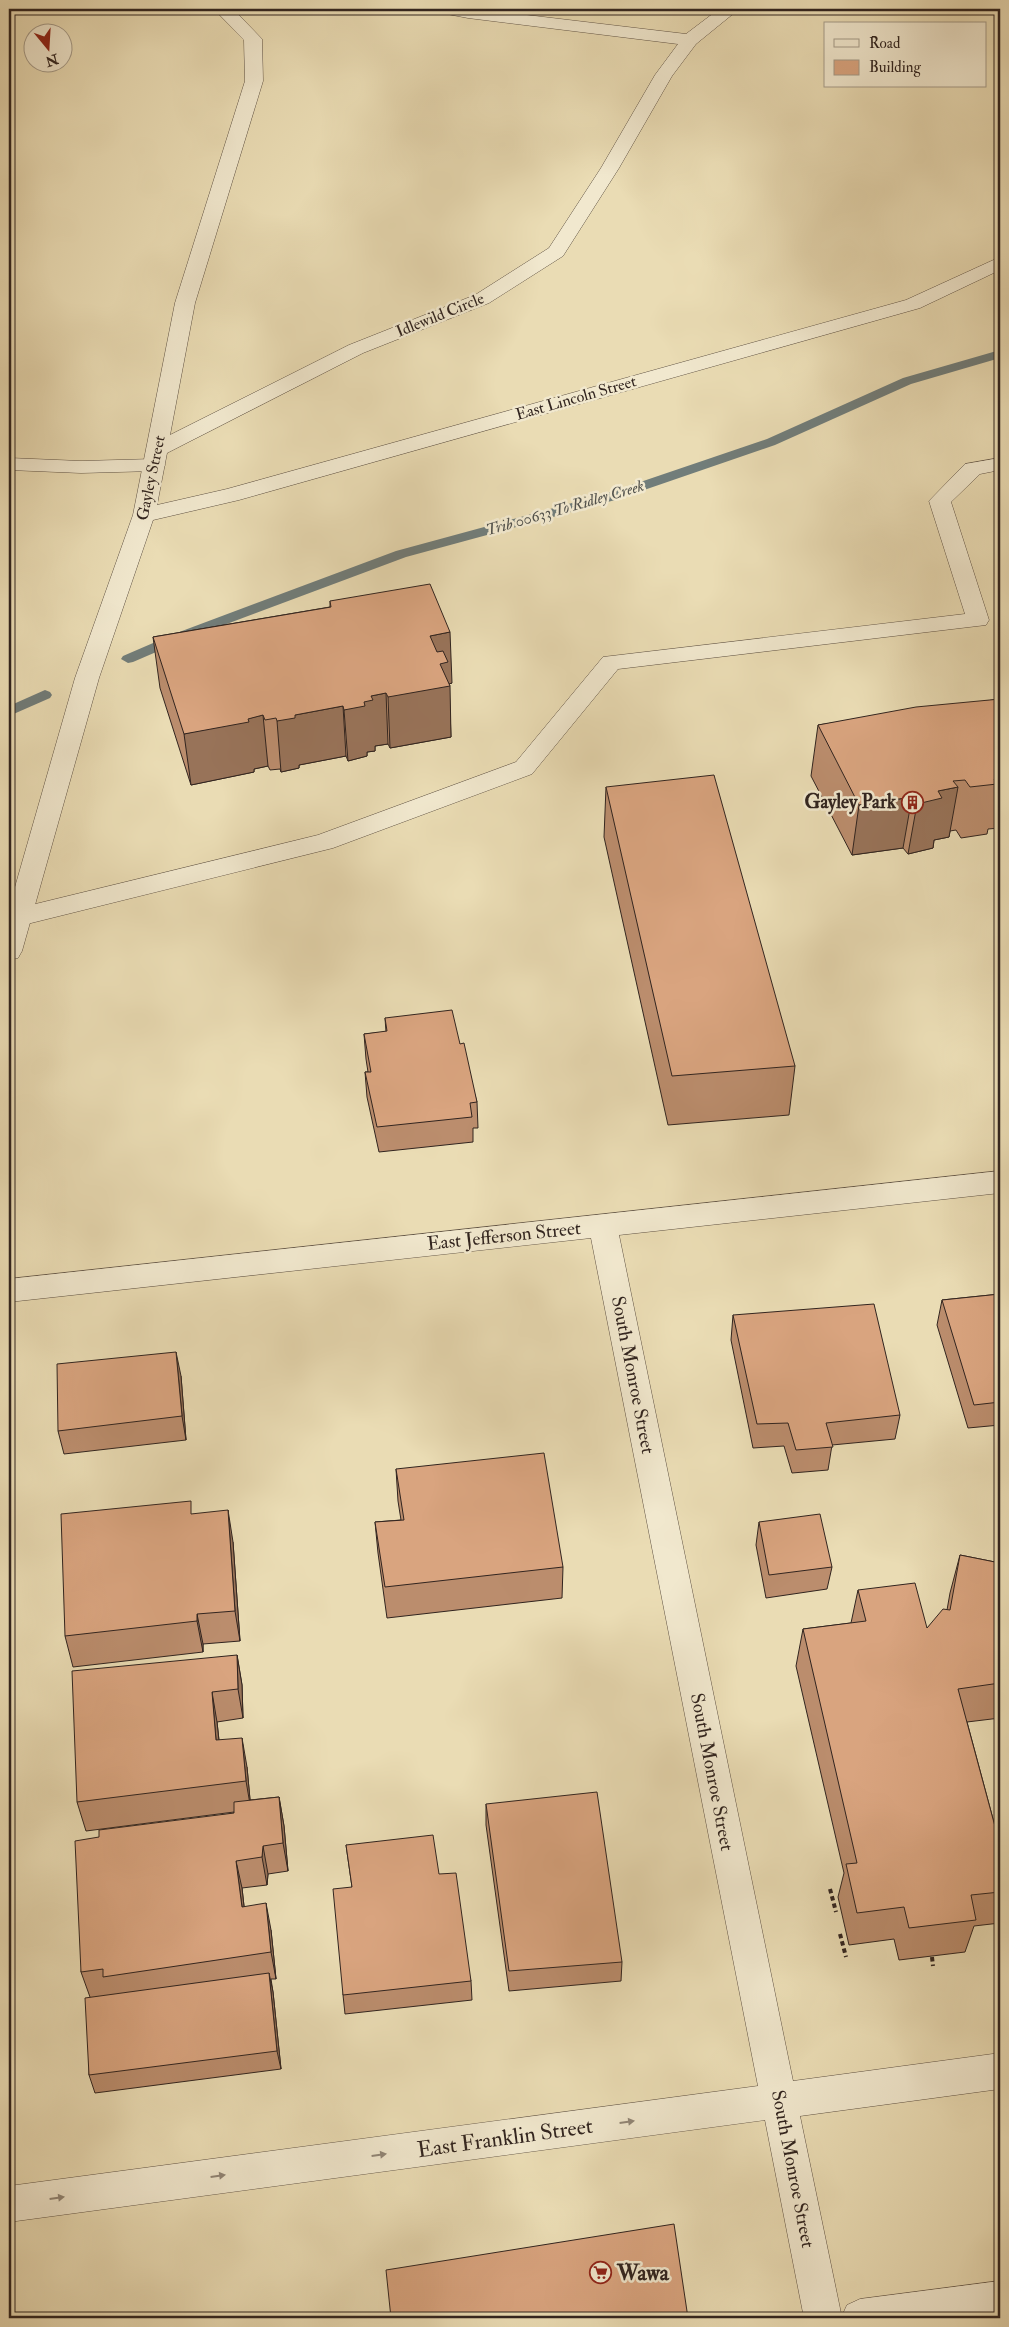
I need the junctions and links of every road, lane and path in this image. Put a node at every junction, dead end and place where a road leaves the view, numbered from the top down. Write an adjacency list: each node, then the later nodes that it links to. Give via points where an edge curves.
1 (211, 9): 2 (street)
2 (223, 9): 3 (street); 8 (street, Gayley Street, via 253,39 254,82 185,303)
3 (231, 9)
4 (448, 9): 6 (street)
5 (730, 9): 6 (street, Idlewild Circle)
6 (690, 40): 8 (street, Idlewild Circle, via 664,75 556,252 482,299 356,349)
7 (1000, 263): 11 (street, East Lincoln Street, via 913,304 231,495)
8 (156, 458): 9 (street, via 81,467); 11 (street, Gayley Street)
9 (9, 464)
10 (1000, 464): 12 (street, via 973,468 940,501 978,620 611,662 524,768 324,842)
11 (144, 515): 12 (street, Gayley Street, via 87,678)
12 (18, 917): 13 (street, Gayley Street)
13 (9, 951)
14 (1000, 1182): 15 (street, East Jefferson Street)
15 (603, 1225): 16 (street, East Jefferson Street); 26 (street, South Monroe Street)
16 (9, 1290)
17 (998, 1718): 18 (path)
18 (1000, 1725)
19 (830, 1889): 20 (path)
20 (836, 1912)
21 (840, 1934): 22 (path)
22 (846, 1957)
23 (932, 1957): 24 (path)
24 (933, 1966)
25 (1000, 2071): 26 (street, East Franklin Street)
26 (779, 2102): 27 (street, East Franklin Street, one-way to 26); 29 (street, South Monroe Street)
27 (9, 2204)
28 (1000, 2300): 30 (street)
29 (823, 2318)
30 (860, 2318)

